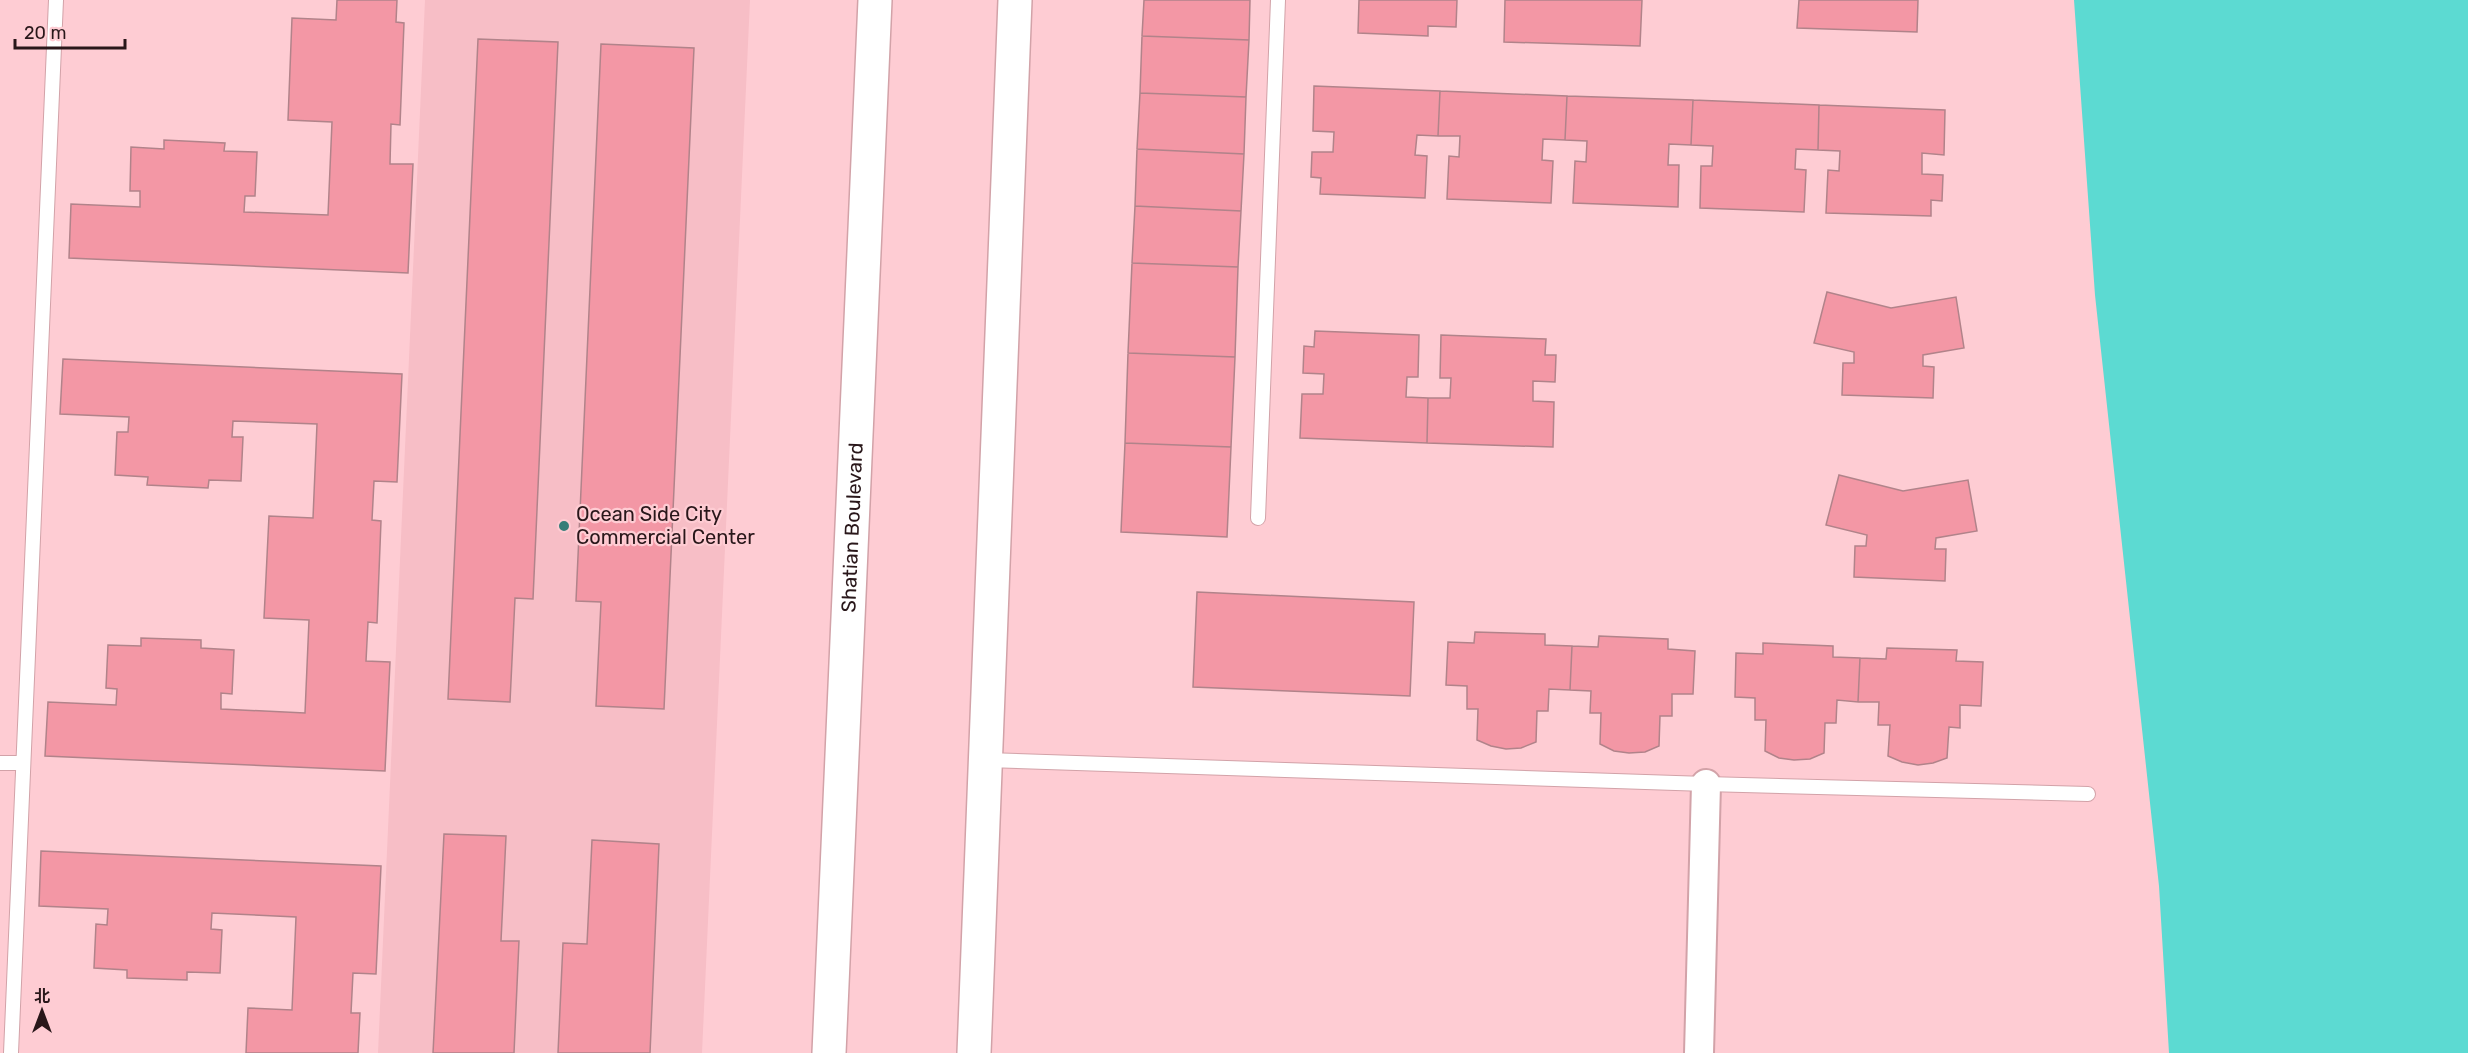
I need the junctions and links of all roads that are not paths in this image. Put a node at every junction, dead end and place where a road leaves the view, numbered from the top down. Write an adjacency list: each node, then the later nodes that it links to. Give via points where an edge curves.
1 (56, 0): 8 (lane)
2 (874, 0): 12 (main road, Shatian Boulevard)
3 (1015, 0): 6 (main road)
4 (1278, 0): 5 (lane)
5 (1258, 518)
6 (986, 760): 9 (lane); 13 (main road)
7 (0, 763): 8 (lane)
8 (23, 764): 11 (lane)
9 (1706, 784): 10 (lane); 14 (street)
10 (2088, 794)
11 (11, 1053)
12 (829, 1053)
13 (974, 1053)
14 (1700, 1053)

